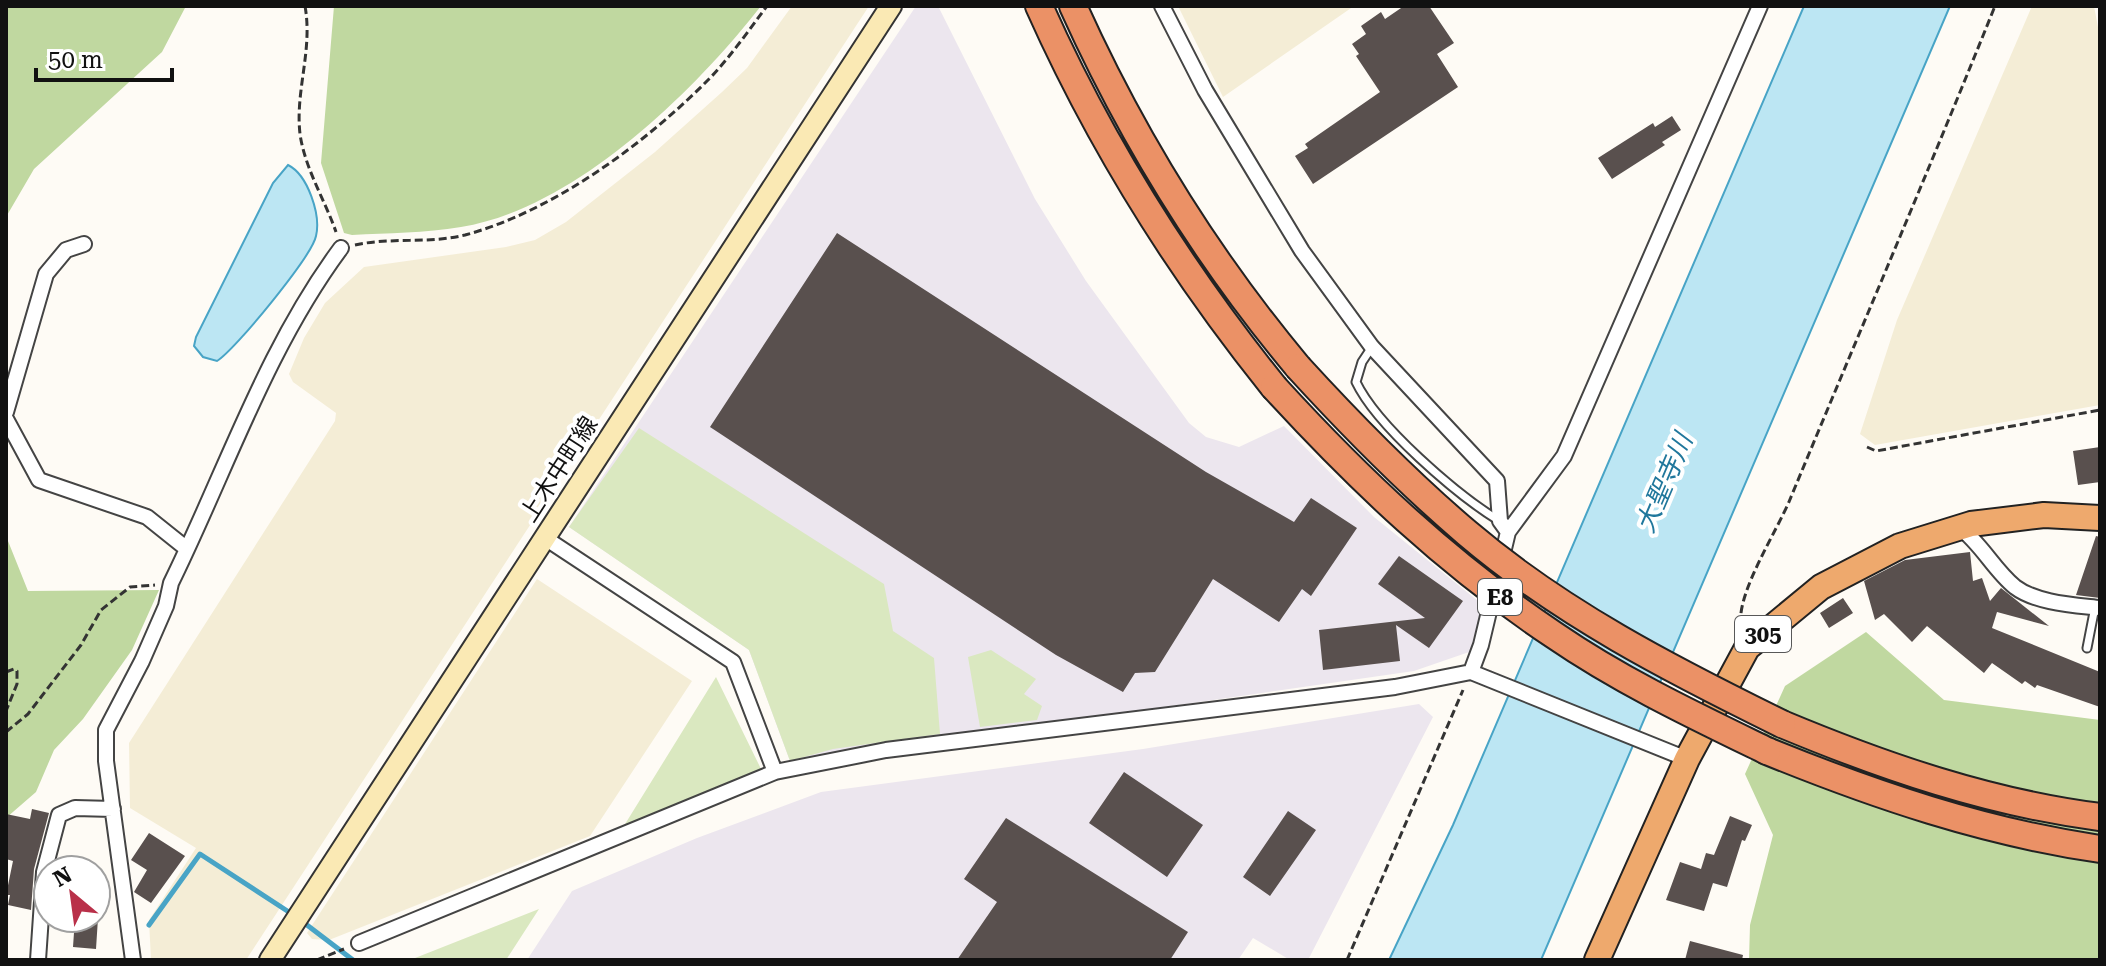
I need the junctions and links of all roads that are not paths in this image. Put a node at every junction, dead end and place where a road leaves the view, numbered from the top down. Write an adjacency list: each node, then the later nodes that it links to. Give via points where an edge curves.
1 (891, 6): 14 (main road, 上木中町線)
2 (1039, 6): 23 (highway, E8, bridge, via 1140,202 1182,268 1274,387 1387,505 1503,599 1619,675 1767,751 1931,812)
3 (1073, 6): 22 (highway, E8, bridge, via 1166,185 1251,311 1412,484 1469,534 1640,651 1782,724 1935,781)
4 (1162, 6): 8 (street, via 1205,90 1302,251)
5 (1760, 6): 12 (street, via 1564,456)
6 (84, 244): 9 (street, via 66,250 46,274)
7 (341, 248): 15 (street, via 283,341)
8 (1372, 347): 12 (street, via 1497,481); 12 (lane, via 1356,382 1363,398 1405,443)
9 (6, 412)
10 (6, 419): 15 (street, via 39,480 147,517)
11 (2100, 518): 13 (highway, 305, via 2044,515)
12 (1504, 527): 18 (street)
13 (1958, 527): 16 (street, via 2013,586 2031,597); 19 (highway, 305, via 1900,546 1821,587 1747,648)
14 (545, 538): 20 (street, via 733,662); 27 (main road, 上木中町線)
15 (187, 549): 21 (street, via 142,661 106,730)
16 (2097, 607): 17 (lane)
17 (2087, 648)
18 (1471, 672): 19 (street); 20 (street, via 1395,687 886,750)
19 (1679, 755): 28 (highway, 305)
20 (775, 772): 24 (street)
21 (113, 809): 25 (street, via 75,808 59,815 44,872); 26 (street)
22 (2100, 817)
23 (2100, 849)
24 (359, 943)
25 (38, 960)
26 (133, 960)
27 (270, 960)
28 (1597, 960)

